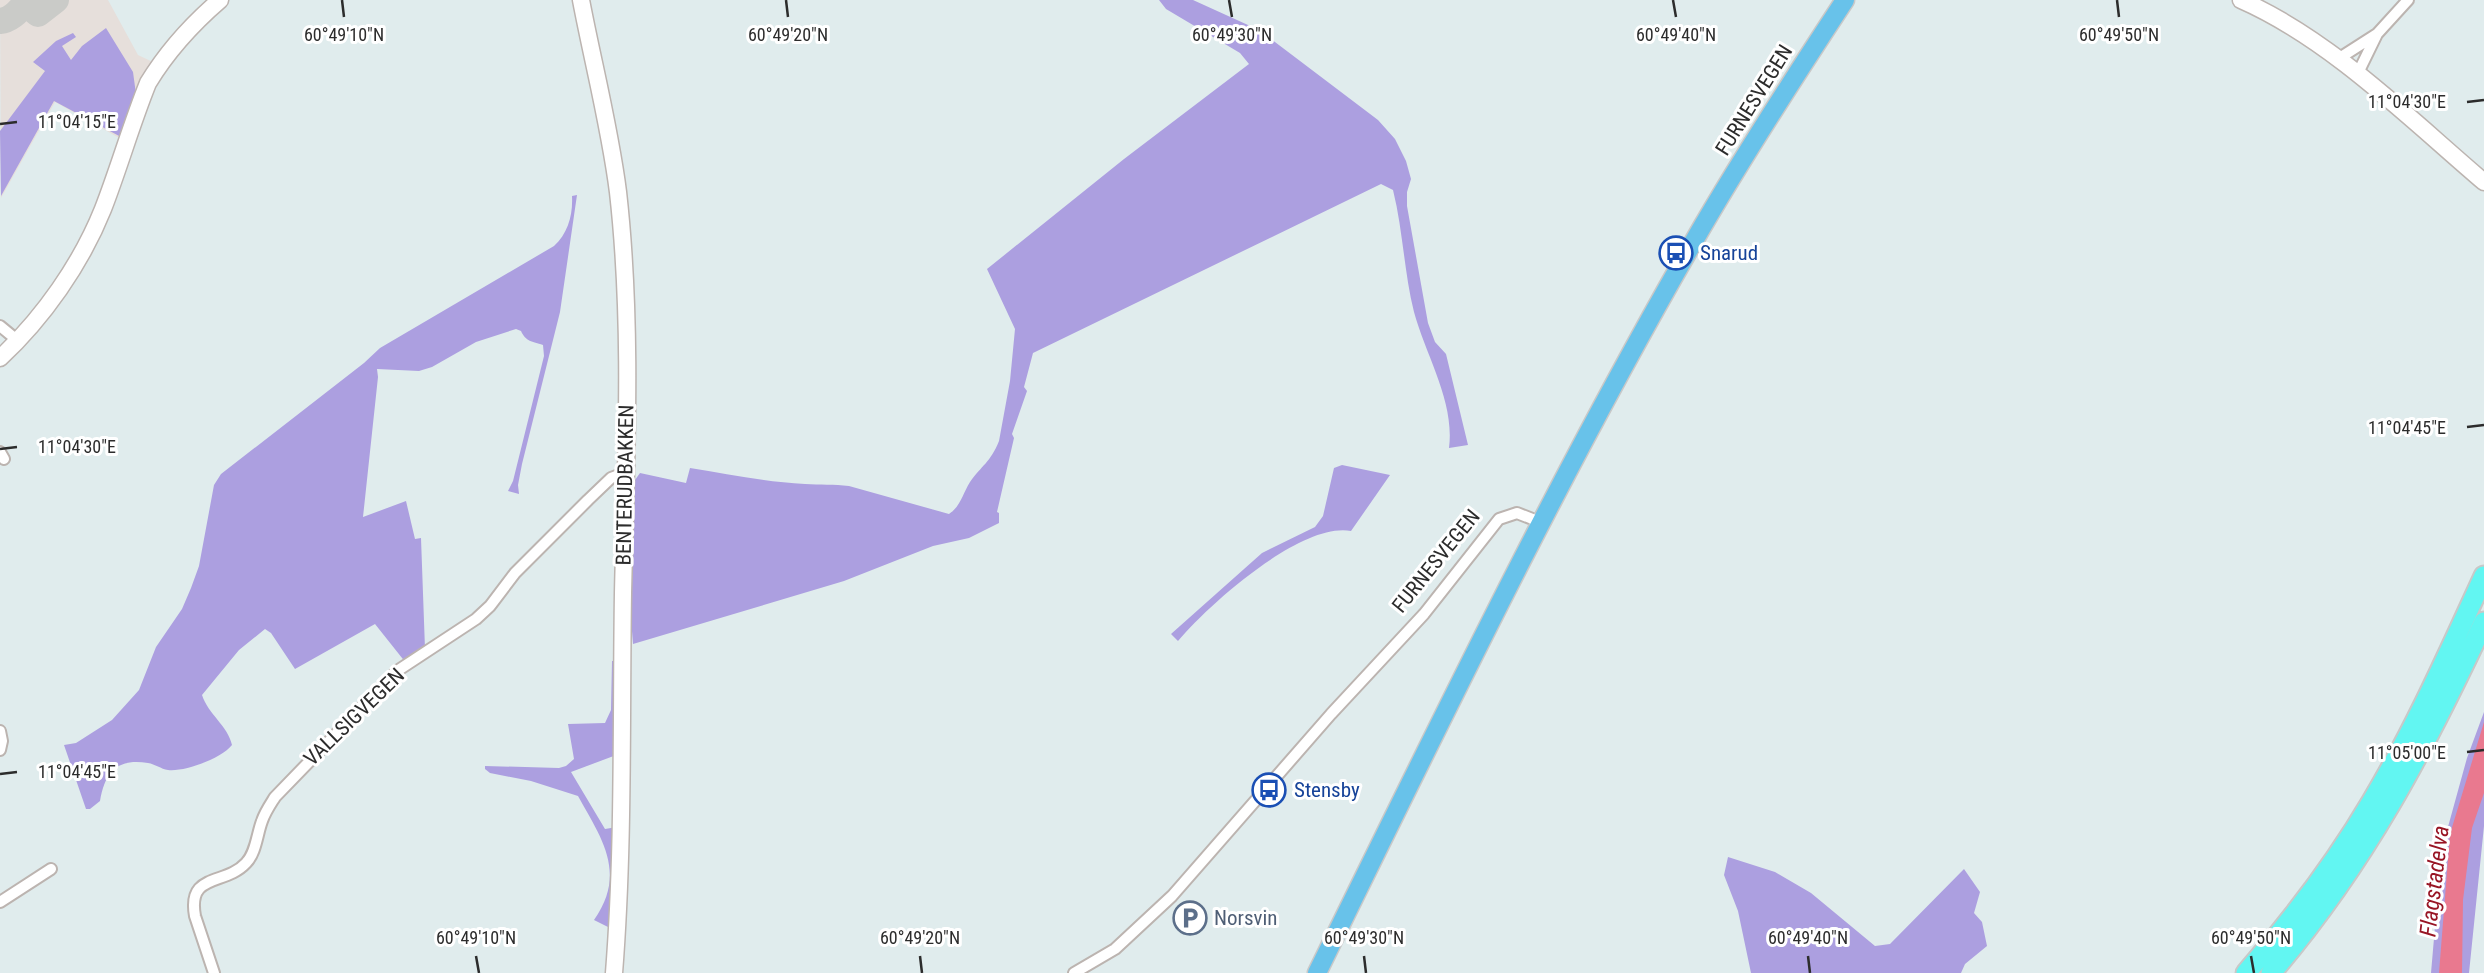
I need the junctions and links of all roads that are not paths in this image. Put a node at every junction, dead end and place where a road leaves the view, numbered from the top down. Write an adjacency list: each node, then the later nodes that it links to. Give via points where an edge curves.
1 (220, 0): 11 (main road, via 170,48 154,74 84,248 54,296)
2 (581, 0): 13 (main road, BENTERUDBAKKEN, via 620,217)
3 (1845, 0): 14 (main road, FURNESVEGEN, via 1694,241)
4 (2241, 0): 7 (main road, via 2283,21)
5 (2408, 0): 6 (street)
6 (2377, 34): 7 (street); 8 (street)
7 (2338, 59): 8 (main road)
8 (2357, 75): 9 (main road)
9 (2484, 182)
10 (0, 327): 11 (street)
11 (18, 340): 12 (main road)
12 (0, 358)
13 (627, 472): 21 (street, VALLSIGVEGEN, via 611,478 588,500 476,619 389,678 275,797 246,863 197,891 195,916); 22 (main road, BENTERUDBAKKEN)
14 (1540, 522): 23 (street, FURNESVEGEN, via 1517,513 1499,519 1424,614 1172,896 1115,949); 24 (main road)
15 (2484, 576): 25 (highway, via 2372,800 2314,887)
16 (2484, 622): 26 (highway, via 2389,809 2343,881)
17 (0, 731): 18 (street)
18 (0, 750)
19 (51, 869): 20 (street)
20 (0, 902)
21 (214, 973)
22 (614, 973)
23 (1074, 973)
24 (1317, 973)
25 (2246, 973)
26 (2271, 973)

